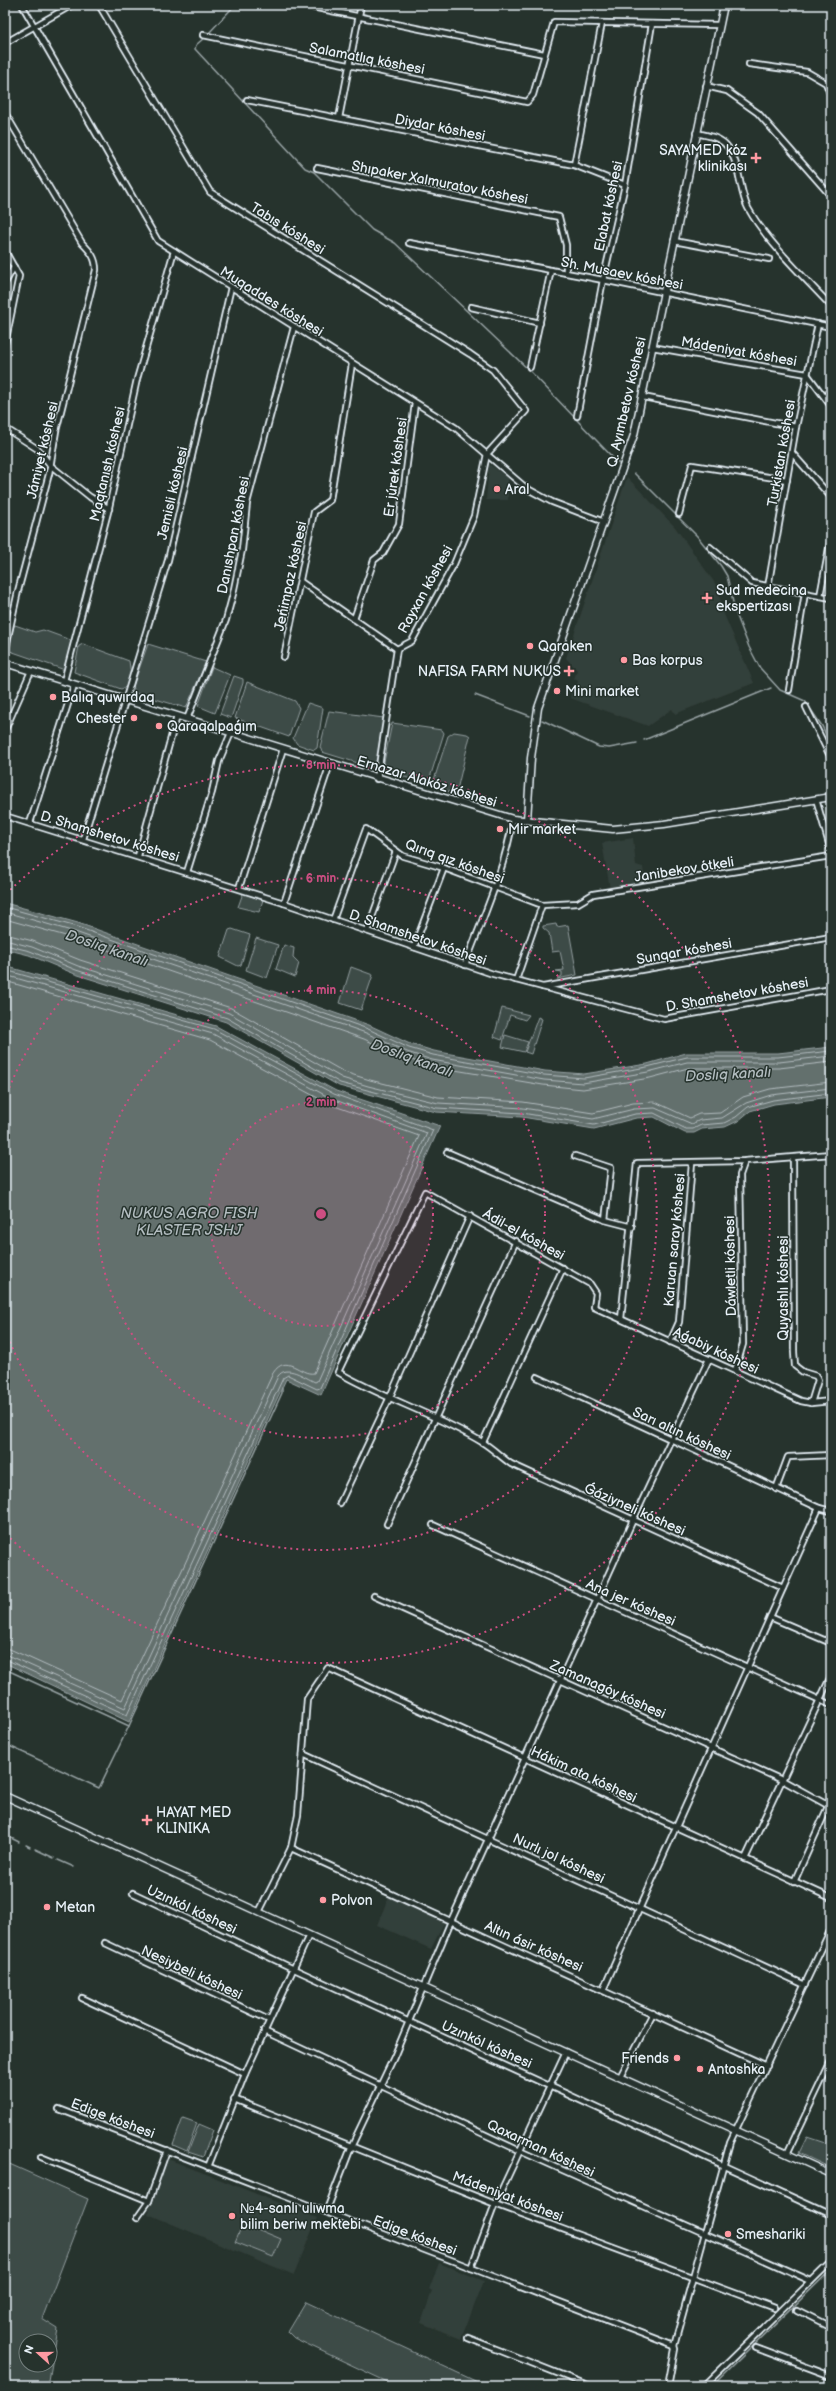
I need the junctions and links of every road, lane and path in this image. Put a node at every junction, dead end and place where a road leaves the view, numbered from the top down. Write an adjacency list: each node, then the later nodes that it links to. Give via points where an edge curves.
1 (22, 5): 11 (street, Muqaddes kóshesi)
2 (72, 5): 11 (street)
3 (99, 5): 57 (street, Tabıs kóshesi, via 210,192 492,370 526,411)
4 (302, 5): 7 (street)
5 (361, 5): 7 (street)
6 (724, 5): 10 (main road, Q. Ayımbetov kóshesi)
7 (359, 17): 14 (street); 16 (street)
8 (602, 23): 9 (street); 14 (street, via 554,22); 23 (street)
9 (652, 24): 10 (street); 25 (street, Elabat kóshesi)
10 (719, 25): 17 (main road, Q. Ayımbetov kóshesi)
11 (35, 27): 13 (street); 30 (street, Muqaddes kóshesi, via 151,230 158,241)
12 (202, 35): 16 (street, Salamatlıq kóshesi)
13 (5, 43)
14 (544, 54): 16 (street, Salamatlıq kóshesi, via 533,95 527,102)
15 (749, 64): 18 (street, via 807,72 826,83)
16 (349, 67): 21 (street)
17 (706, 86): 22 (main road, Q. Ayımbetov kóshesi); 26 (street, via 727,91 758,113)
18 (831, 96)
19 (247, 100): 21 (street, Diydar kóshesi)
20 (5, 112): 58 (street, Jámiyet kóshesi, via 78,237 96,260 96,270)
21 (339, 118): 23 (street, Diydar kóshesi)
22 (696, 132): 27 (main road, Q. Ayımbetov kóshesi); 39 (street, via 716,138 727,145 748,209 782,253)
23 (574, 165): 25 (street, Diydar kóshesi)
24 (317, 168): 34 (street, Shıpaker Xalmuratov kóshesi, via 559,217 566,245)
25 (625, 185): 35 (street, Elabat kóshesi)
26 (831, 196)
27 (674, 241): 31 (street); 38 (main road, Q. Ayımbetov kóshesi)
28 (409, 243): 33 (street, Sh. Musaev kóshesi)
29 (5, 251): 32 (street)
30 (174, 251): 37 (street, Muqaddes kóshesi); 61 (street, Maqtanısh kóshesi, via 137,379)
31 (769, 259)
32 (14, 267): 36 (street); 45 (street, via 19,276)
33 (551, 270): 34 (street, Sh. Musaev kóshesi); 41 (street)
34 (566, 273): 35 (street, Sh. Musaev kóshesi)
35 (603, 280): 38 (street, Sh. Musaev kóshesi); 53 (street, Elabat kóshesi)
36 (5, 283)
37 (230, 287): 43 (street, Muqaddes kóshesi); 80 (street, Jemisli kóshesi, via 168,560)
38 (664, 293): 42 (street, Sh. Musaev kóshesi); 46 (main road, Q. Ayımbetov kóshesi)
39 (831, 306)
40 (471, 307): 41 (street)
41 (540, 323): 48 (street)
42 (818, 324): 44 (street, Sh. Musaev kóshesi); 49 (street, Turkistan kóshesi)
43 (294, 327): 47 (street, Muqaddes kóshesi); 83 (street, Danıshpan kóshesi, via 247,503 234,594)
44 (831, 327)
45 (5, 344)
46 (652, 348): 49 (street, Mádeniyat kóshesi); 50 (main road, Q. Ayımbetov kóshesi)
47 (352, 364): 51 (street, Muqaddes kóshesi); 66 (street, Jeńimpaz kóshesi, via 330,500 314,512)
48 (530, 367)
49 (807, 374): 52 (street, Mádeniyat kóshesi); 54 (street, Turkistan kóshesi)
50 (643, 397): 54 (street); 63 (main road, Q. Ayımbetov kóshesi, via 625,465)
51 (415, 403): 57 (street, Muqaddes kóshesi, via 456,428); 71 (street, Er júrek kóshesi, via 399,524 383,553 374,560)
52 (831, 406)
53 (577, 416)
54 (796, 427): 56 (street, Turkistan kóshesi)
55 (5, 428): 58 (street, via 39,450 43,459)
56 (792, 452): 59 (street, Turkistan kóshesi); 60 (street)
57 (487, 454): 63 (street, Muqaddes kóshesi, via 526,488 552,502); 72 (street, Rayxan kóshesi, via 474,516 454,564 412,641)
58 (50, 465): 61 (street); 73 (street, Jámiyet kóshesi)
59 (787, 480): 62 (street, via 692,465); 67 (street, Turkistan kóshesi)
60 (831, 497)
61 (108, 509): 77 (street, Maqtanısh kóshesi)
62 (679, 514)
63 (604, 522): 94 (main road, Q. Ayımbetov kóshesi, via 538,708 531,758)
64 (831, 538): 69 (street)
65 (710, 547): 67 (street, via 752,583)
66 (301, 582): 71 (street); 74 (street, Jeńimpaz kóshesi)
67 (768, 587): 68 (street)
68 (805, 593): 69 (street); 79 (street)
69 (820, 596): 70 (street)
70 (831, 598)
71 (354, 619): 72 (street)
72 (398, 649): 89 (street, Rayxan kóshesi)
73 (5, 651)
74 (284, 658)
75 (5, 663): 76 (main road, Ernazar Alakóz kóshesi)
76 (31, 671): 77 (main road, Ernazar Alakóz kóshesi); 84 (street)
77 (64, 682): 78 (main road, Ernazar Alakóz kóshesi)
78 (74, 685): 80 (main road, Ernazar Alakóz kóshesi); 95 (street)
79 (789, 690)
80 (125, 700): 82 (main road, Ernazar Alakóz kóshesi); 96 (street, Jemisli kóshesi)
81 (806, 707): 87 (street)
82 (177, 716): 83 (main road, Ernazar Alakóz kóshesi); 99 (street)
83 (187, 719): 85 (main road, Ernazar Alakóz kóshesi)
84 (5, 730)
85 (231, 733): 86 (main road, Ernazar Alakóz kóshesi); 102 (street, via 219,761)
86 (283, 749): 88 (main road, Ernazar Alakóz kóshesi); 104 (street)
87 (831, 758)
88 (330, 764): 89 (main road, Ernazar Alakóz kóshesi); 105 (street)
89 (378, 779): 93 (main road, Ernazar Alakóz kóshesi)
90 (831, 797): 91 (main road, Ernazar Alakóz kóshesi)
91 (816, 799): 94 (main road, Ernazar Alakóz kóshesi, via 664,824 614,829); 98 (street)
92 (5, 816): 95 (street, D. Shamshetov kóshesi)
93 (513, 819): 94 (main road, Ernazar Alakóz kóshesi); 103 (street)
94 (527, 820)
95 (30, 823): 96 (street, D. Shamshetov kóshesi)
96 (83, 839): 99 (street, D. Shamshetov kóshesi)
97 (396, 851): 101 (street, Qırıq qız kóshesi, via 403,856); 107 (street, Qırıq qız kóshesi, via 366,829); 108 (street)
98 (831, 851)
99 (138, 856): 102 (street, D. Shamshetov kóshesi)
100 (831, 856): 106 (street, Janibekov ótkeli, via 593,894 578,903)
101 (444, 868): 103 (street, Qırıq qız kóshesi); 110 (street)
102 (187, 872): 104 (street, D. Shamshetov kóshesi)
103 (494, 886): 106 (street, Qırıq qız kóshesi); 111 (street)
104 (238, 888): 105 (street, D. Shamshetov kóshesi)
105 (284, 903): 107 (street, D. Shamshetov kóshesi)
106 (542, 905): 112 (street)
107 (333, 920): 108 (street, D. Shamshetov kóshesi)
108 (367, 931): 110 (street, D. Shamshetov kóshesi)
109 (831, 937): 113 (street, Sunqar kóshesi)
110 (414, 947): 111 (street, D. Shamshetov kóshesi)
111 (465, 965): 112 (street, D. Shamshetov kóshesi)
112 (516, 980): 113 (street, D. Shamshetov kóshesi)
113 (542, 987): 114 (street, D. Shamshetov kóshesi, via 664,1020)
114 (831, 988)
115 (447, 1152): 123 (street)
116 (831, 1154): 118 (street)
117 (575, 1156): 123 (street, via 611,1168)
118 (793, 1158): 119 (street); 135 (street, Quyashlı kóshesi, via 795,1366 816,1376 818,1380)
119 (745, 1161): 120 (street); 131 (street, Dáwletli kóshesi, via 740,1176 742,1344)
120 (692, 1163): 124 (street, via 637,1163); 129 (street, Karuan saray kóshesi, via 678,1322)
121 (425, 1192): 122 (street, Ádil-el kóshesi); 133 (street, Ǵáziyneli kóshesi, via 338,1372)
122 (470, 1216): 125 (street, Ádil-el kóshesi); 133 (street)
123 (605, 1220): 124 (street)
124 (632, 1226): 128 (street)
125 (516, 1241): 126 (street, Ádil-el kóshesi); 136 (street)
126 (562, 1268): 127 (street, Ádil-el kóshesi, via 590,1284 596,1293); 138 (street)
127 (594, 1308): 128 (street, Aǵabiy kóshesi)
128 (621, 1319): 129 (street, Aǵabiy kóshesi)
129 (670, 1342): 130 (street, Aǵabiy kóshesi)
130 (709, 1359): 131 (street, Aǵabiy kóshesi); 137 (street)
131 (736, 1371): 135 (street, Aǵabiy kóshesi, via 802,1402)
132 (537, 1377): 137 (street, Sarı altın kóshesi)
133 (389, 1399): 136 (street, Ǵáziyneli kóshesi); 141 (street)
134 (831, 1401): 135 (street, Aǵabiy kóshesi)
135 (811, 1403)
136 (436, 1418): 138 (street, Ǵáziyneli kóshesi); 145 (street)
137 (671, 1439): 140 (street, Sarı altın kóshesi); 144 (street)
138 (483, 1442): 144 (street, Ǵáziyneli kóshesi, via 511,1464)
139 (831, 1455): 140 (street, via 788,1457)
140 (776, 1489): 142 (street, Sarı altın kóshesi)
141 (340, 1503)
142 (819, 1508): 143 (street, Sarı altın kóshesi); 147 (street)
143 (831, 1511)
144 (633, 1520): 147 (street, Ǵáziyneli kóshesi); 149 (street)
145 (387, 1524)
146 (433, 1525): 149 (street, Ana jer kóshesi)
147 (783, 1588): 150 (street)
148 (374, 1596): 154 (street, Zamanagóy kóshesi)
149 (597, 1598): 152 (street, Ana jer kóshesi); 154 (street)
150 (770, 1617): 151 (street); 152 (street)
151 (831, 1644)
152 (748, 1667): 155 (street, Ana jer kóshesi); 157 (street)
153 (831, 1676): 155 (street)
154 (560, 1680): 157 (street, Zamanagóy kóshesi); 159 (street)
155 (820, 1698): 156 (street, Ana jer kóshesi); 160 (street)
156 (831, 1704)
157 (712, 1748): 160 (street, Zamanagóy kóshesi); 164 (street)
158 (303, 1754): 159 (street, Hákim ata kóshesi, via 307,1699 328,1668); 165 (street, Nurlı jol kóshesi); 166 (street, via 298,1815)
159 (525, 1759): 164 (street, Hákim ata kóshesi); 165 (street)
160 (782, 1780): 163 (street, Zamanagóy kóshesi); 167 (street)
161 (5, 1796): 172 (main road)
162 (831, 1800): 163 (street)
163 (830, 1806): 168 (street)
164 (676, 1828): 167 (street, Hákim ata kóshesi); 171 (street)
165 (489, 1838): 171 (street, Nurlı jol kóshesi); 173 (street)
166 (291, 1848): 172 (street); 173 (street, Altın ásir kóshesi)
167 (745, 1859): 168 (street, Hákim ata kóshesi)
168 (794, 1882): 170 (street, Hákim ata kóshesi)
169 (133, 1893): 177 (street, Uzınkól kóshesi)
170 (831, 1898)
171 (640, 1908): 178 (street, Nurlı jol kóshesi); 180 (street)
172 (259, 1912): 175 (main road)
173 (452, 1921): 179 (street); 180 (street, Altın ásir kóshesi)
174 (831, 1929): 178 (street)
175 (309, 1935): 177 (street); 179 (main road)
176 (105, 1943): 183 (street, Nesiybeli kóshesi)
177 (294, 1969): 183 (street); 184 (street, Uzınkól kóshesi)
178 (805, 1985): 188 (street)
179 (424, 1987): 184 (street); 186 (main road)
180 (603, 1990): 182 (street, Altın ásir kóshesi)
181 (82, 1998): 189 (street)
182 (653, 2013): 188 (street, Altın ásir kóshesi); 190 (street)
183 (269, 2020): 185 (street)
184 (410, 2021): 191 (street, Uzınkól kóshesi); 192 (street)
185 (264, 2031): 189 (street); 192 (street, Qaxarman kóshesi)
186 (566, 2052): 190 (main road); 191 (street)
187 (831, 2061): 199 (street)
188 (767, 2066): 195 (street)
189 (245, 2074): 193 (street)
190 (620, 2077): 195 (main road)
191 (550, 2084): 198 (street); 201 (street, Uzınkól kóshesi)
192 (381, 2086): 196 (street); 198 (street, Qaxarman kóshesi)
193 (234, 2099): 196 (street, Mádeniyat kóshesi); 202 (street)
194 (59, 2109): 197 (street, Edige kóshesi)
195 (737, 2131): 199 (main road); 201 (street, via 730,2142)
196 (352, 2145): 205 (street, Mádeniyat kóshesi); 206 (street)
197 (167, 2150): 202 (street, Edige kóshesi); 204 (street)
198 (520, 2151): 205 (street); 209 (street, Qaxarman kóshesi)
199 (786, 2154): 203 (main road)
200 (41, 2156): 204 (street)
201 (725, 2165): 207 (street, Uzınkól kóshesi); 209 (street)
202 (208, 2167): 206 (street, Edige kóshesi)
203 (831, 2174)
204 (149, 2201): 208 (street)
205 (495, 2204): 211 (street); 212 (street, Mádeniyat kóshesi)
206 (326, 2212): 211 (street, Edige kóshesi)
207 (831, 2215)
208 (137, 2218)
209 (706, 2236): 212 (street); 213 (street, Qaxarman kóshesi)
210 (831, 2262): 213 (street)
211 (471, 2268): 218 (street, Edige kóshesi)
212 (694, 2278): 214 (street, Mádeniyat kóshesi); 218 (street)
213 (811, 2281): 223 (street)
214 (775, 2308)
215 (797, 2310): 216 (street)
216 (831, 2327)
217 (468, 2338): 221 (street)
218 (674, 2346): 222 (street)
219 (756, 2348): 220 (street)
220 (831, 2376)
221 (590, 2386)
222 (668, 2386)
223 (704, 2386)

